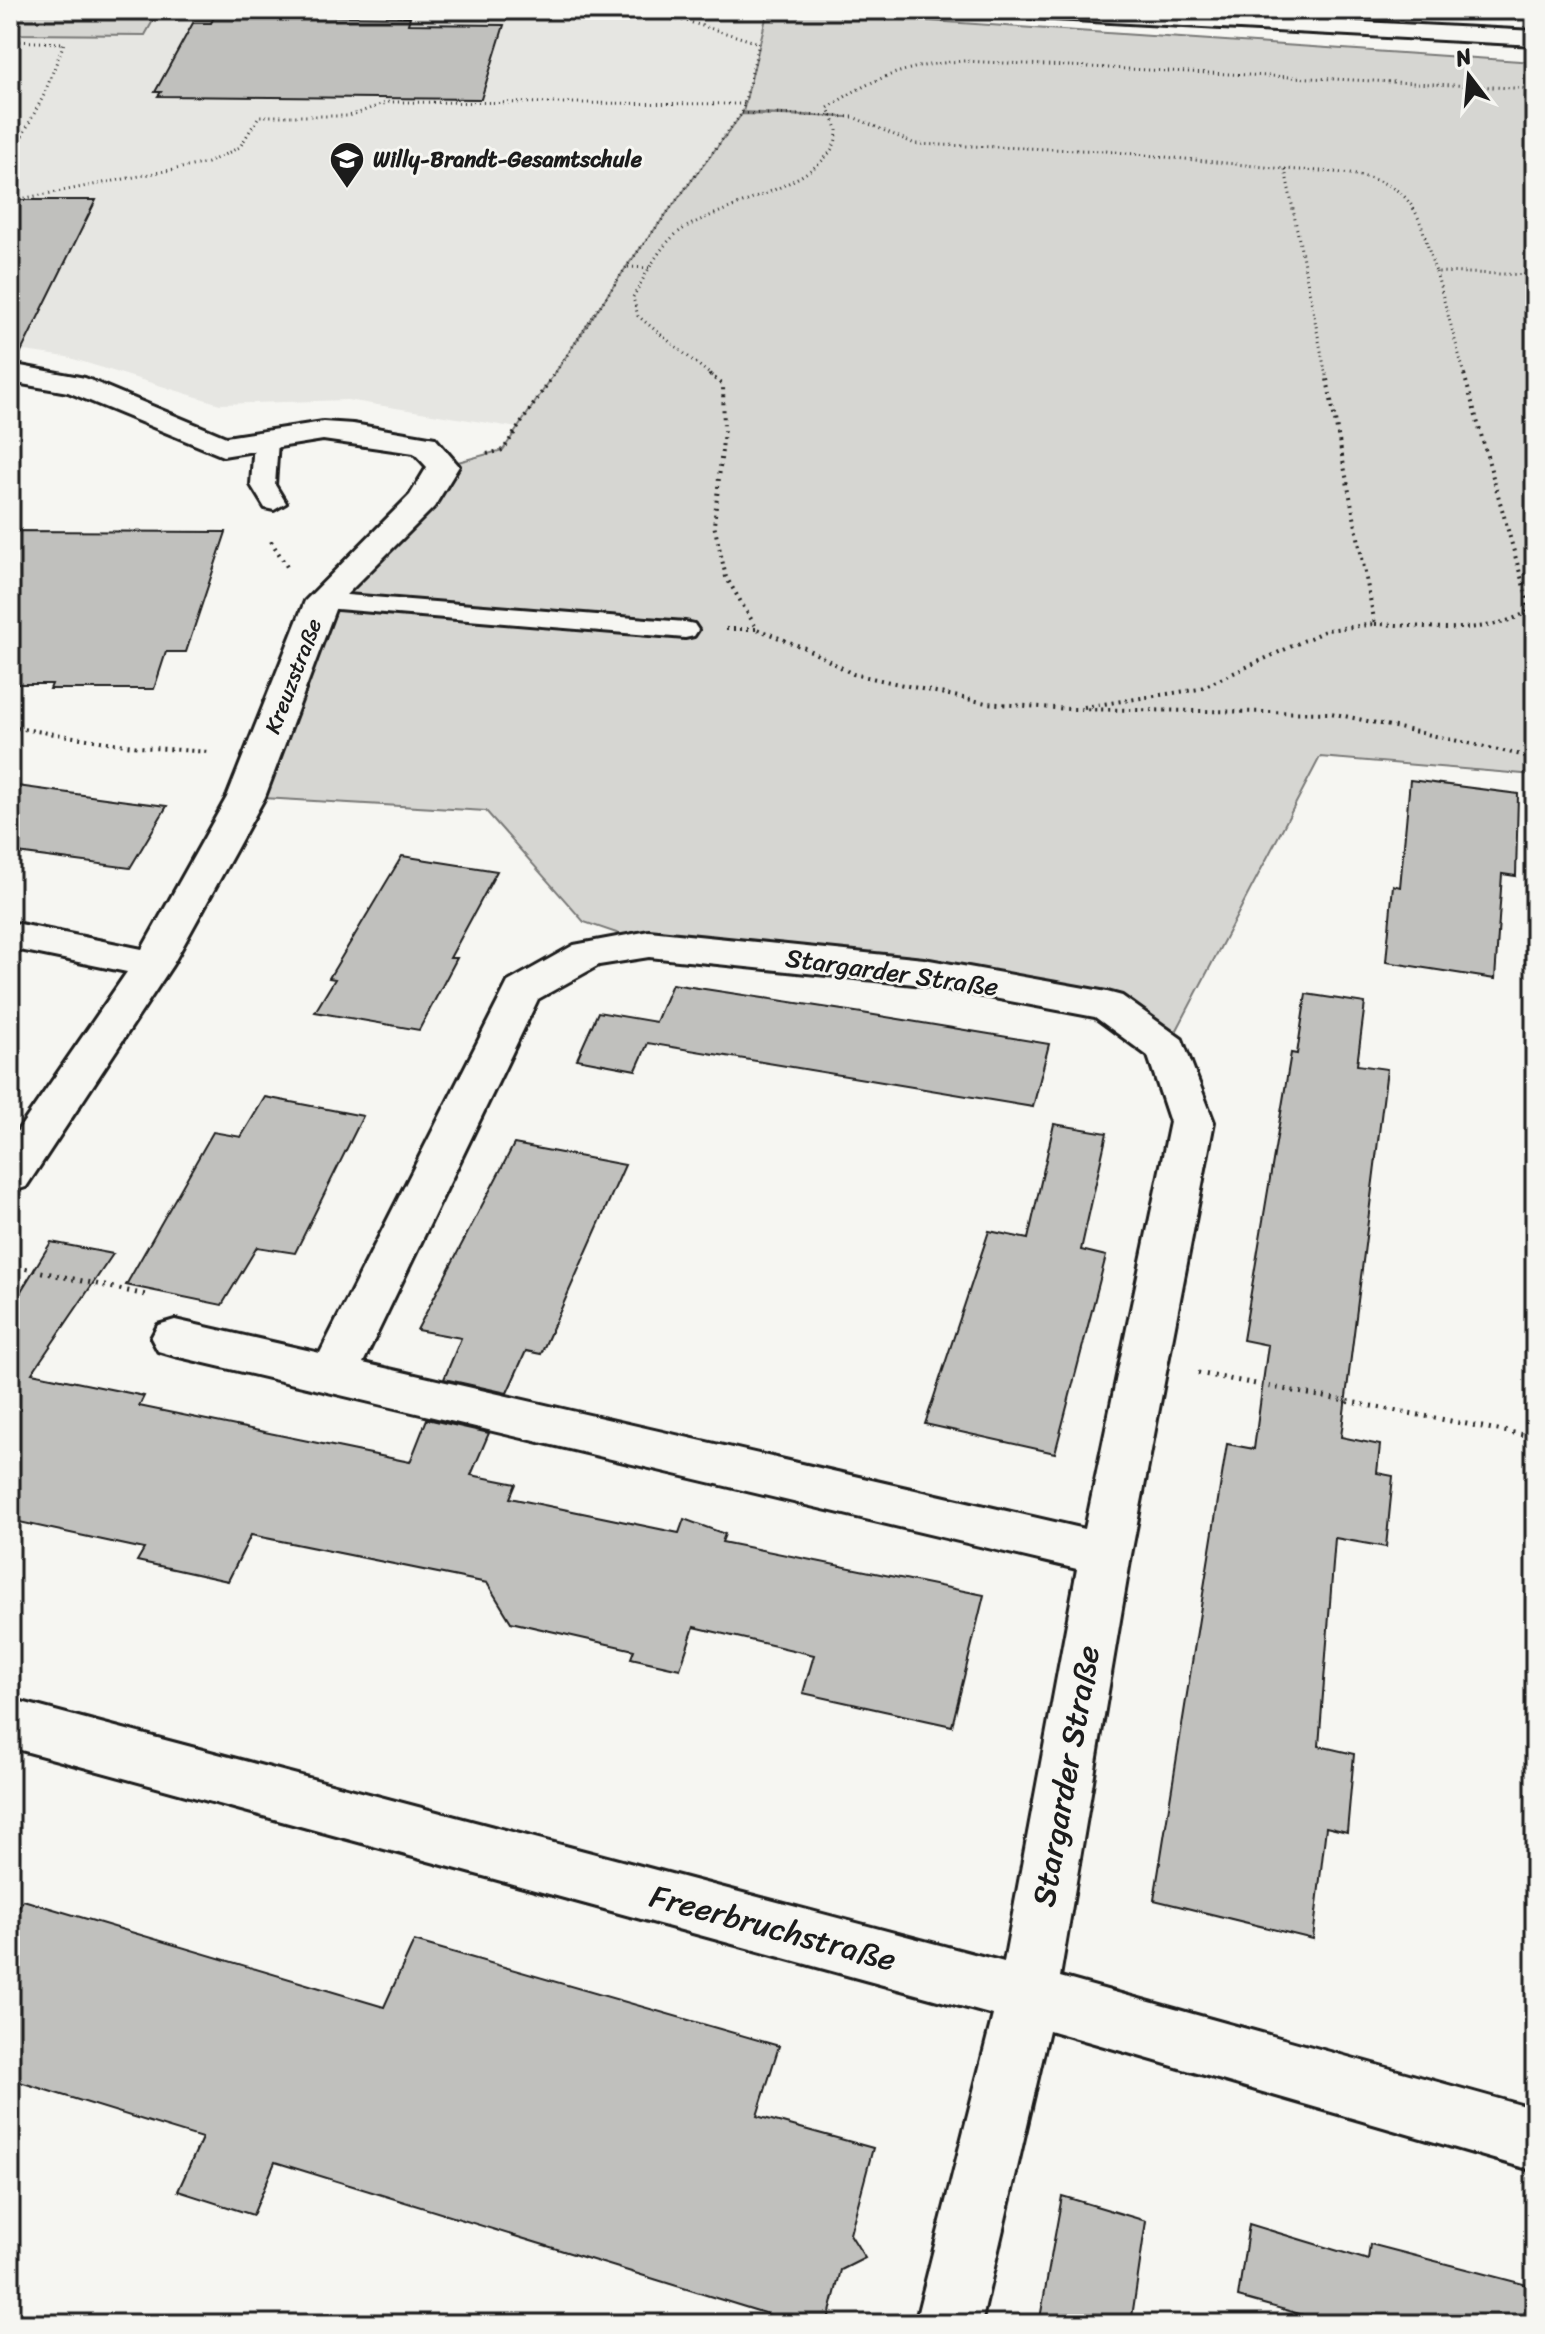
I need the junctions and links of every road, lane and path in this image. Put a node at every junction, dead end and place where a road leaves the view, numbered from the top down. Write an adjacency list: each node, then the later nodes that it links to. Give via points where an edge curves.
1 (611, 10): 6 (path, via 677,17 759,43)
2 (1017, 10): 4 (street)
3 (10, 41): 9 (path, via 64,43)
4 (1535, 41)
5 (1535, 89): 8 (path, via 965,61 918,63 871,78 828,108)
6 (745, 104): 7 (path); 11 (path, via 389,102 349,116 259,116 246,144 231,155)
7 (742, 113): 8 (path); 12 (path)
8 (834, 117): 10 (path, via 853,117 915,144 1105,151); 13 (path, via 831,152 798,178 680,231)
9 (10, 159)
10 (1285, 169): 14 (path, via 1346,175 1388,186 1408,201); 21 (path)
11 (10, 201)
12 (627, 266): 13 (path); 18 (path, via 503,450)
13 (651, 268): 23 (path, via 633,297 638,316 723,385 714,525 726,577 757,629 853,674 986,703)
14 (1436, 272): 15 (path); 21 (path, via 1527,612 1513,622 1481,627)
15 (1535, 275)
16 (10, 373): 17 (street, via 75,384 223,447)
17 (266, 441): 18 (street, via 323,431 353,433 424,445); 19 (lane, via 263,485)
18 (443, 466): 20 (street, Kreuzstraße, via 423,500)
19 (274, 503): 20 (path, via 254,509 284,565)
20 (322, 601): 22 (lane); 25 (street, Kreuzstraße)
21 (1375, 624): 23 (path, via 1327,630 1199,689)
22 (685, 630)
23 (1069, 709): 26 (path, via 1331,713)
24 (10, 727): 25 (path, via 139,747)
25 (262, 756): 28 (street, Kreuzstraße, via 246,797)
26 (1535, 758)
27 (10, 935): 28 (street)
28 (153, 964): 29 (street, Kreuzstraße)
29 (10, 1176)
30 (10, 1265): 31 (path)
31 (168, 1318): 33 (street)
32 (1143, 1362): 33 (street, Stargarder Straße, via 1192,1122 1167,1049 1107,1006 924,972 649,944 588,954 522,991); 34 (path); 35 (street, Stargarder Straße)
33 (333, 1375): 35 (street)
34 (1535, 1437)
35 (1105, 1555): 37 (street, Stargarder Straße)
36 (10, 1723): 37 (street, Freerbruchstraße)
37 (1027, 1996): 38 (street, Freerbruchstraße); 39 (street, Stargarder Straße)
38 (1535, 2140)
39 (948, 2324)

